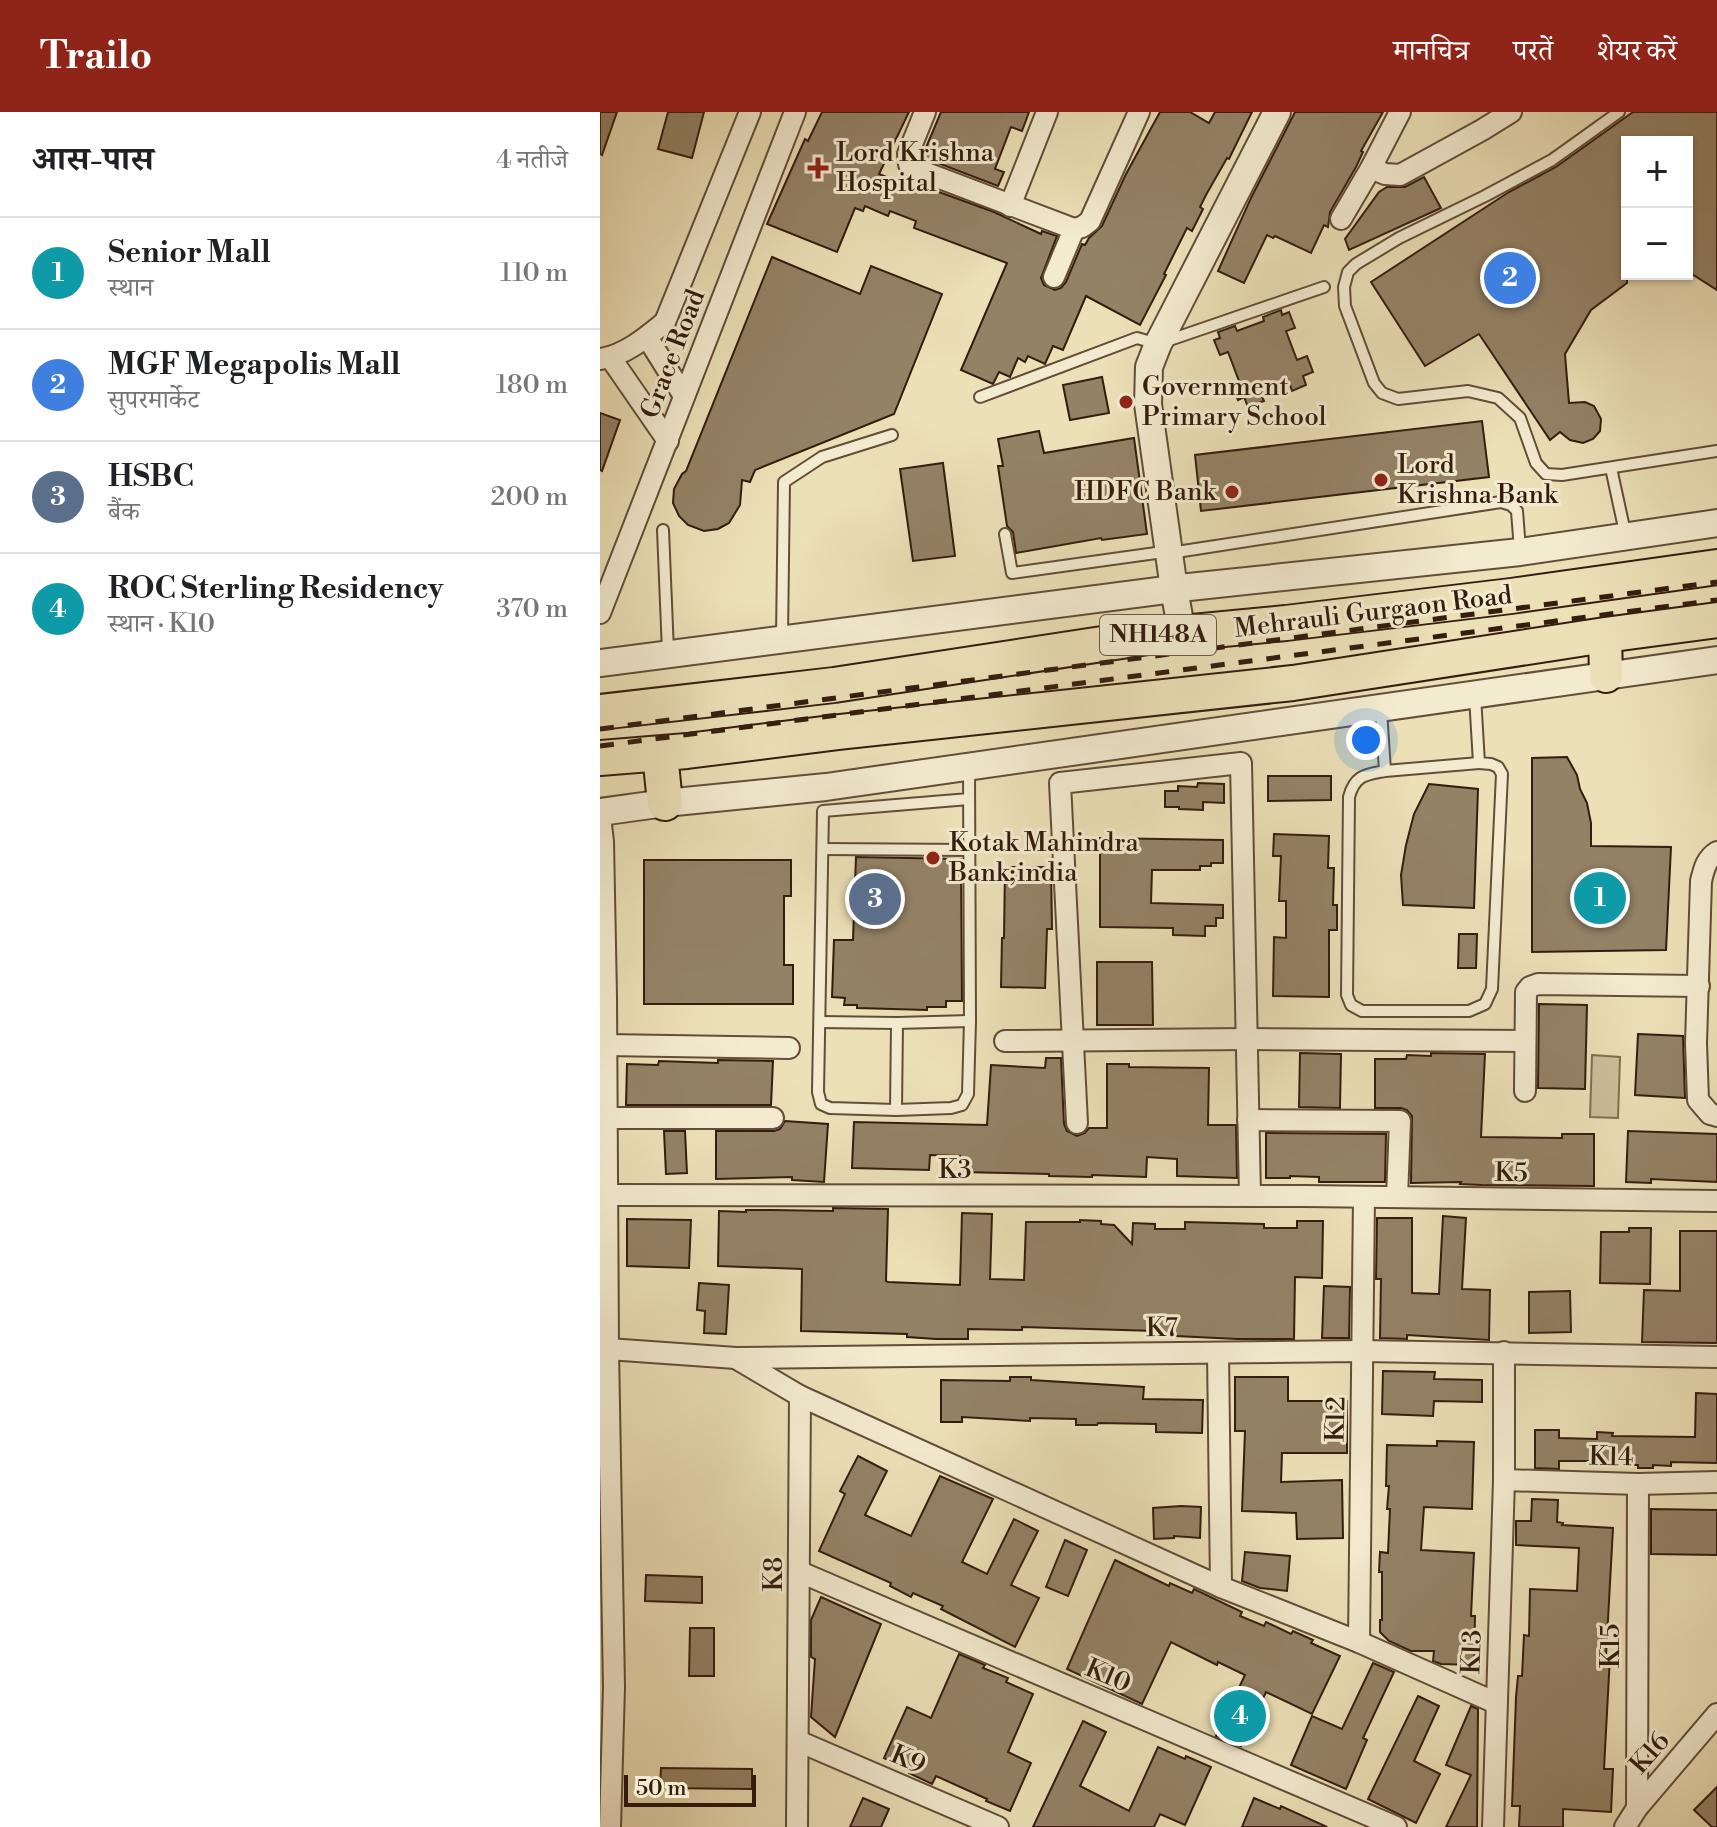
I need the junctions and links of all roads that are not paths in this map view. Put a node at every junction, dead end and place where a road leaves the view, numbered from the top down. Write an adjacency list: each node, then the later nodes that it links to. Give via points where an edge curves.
1 (750, 112): 16 (street, via 665,322)
2 (795, 112): 19 (street, Grace Road)
3 (925, 112): 11 (street, via 905,171 916,169)
4 (1047, 112): 11 (street)
5 (1139, 112): 13 (street, via 1090,221)
6 (1277, 112): 17 (street)
7 (1400, 112): 10 (street)
8 (1511, 112): 10 (street, via 1400,175)
9 (1619, 112): 24 (lane, via 1552,160 1356,264 1344,287 1345,306 1382,393 1398,399 1468,391 1498,398 1520,418 1536,463 1546,474)
10 (1371, 168): 12 (street)
11 (1010, 206): 13 (street)
12 (1341, 219)
13 (1074, 229): 14 (street)
14 (1054, 277)
15 (1324, 287): 17 (lane)
16 (647, 337): 18 (street); 19 (street)
17 (1158, 344): 20 (lane, via 1137,338); 30 (street, via 1149,367 1148,404)
18 (605, 358): 22 (street)
19 (684, 396): 22 (street, Grace Road)
20 (980, 397)
21 (892, 435): 37 (lane, via 822,457 784,482)
22 (668, 441): 33 (street, Grace Road)
23 (1717, 451): 24 (lane)
24 (1611, 468): 28 (lane)
25 (1717, 523): 28 (street)
26 (663, 530): 38 (lane)
27 (1005, 534): 30 (lane, via 1012,573)
28 (1626, 537): 29 (street)
29 (1520, 552): 30 (lane, via 1517,511 1501,502); 32 (street)
30 (1170, 553): 32 (street)
31 (1717, 567): 35 (highway, Mehrauli Gurgaon Road / NH148A)
32 (1174, 589): 35 (street); 37 (street)
33 (600, 613)
34 (1717, 620): 36 (highway, Mehrauli Gurgaon Road / NH148A)
35 (1182, 633): 42 (highway, Mehrauli Gurgaon Road / NH148A)
36 (1605, 635): 41 (main road); 46 (highway, Mehrauli Gurgaon Road / NH148A, via 1293,683)
37 (782, 640): 38 (street)
38 (668, 654): 40 (street)
39 (1717, 660): 41 (street)
40 (600, 663)
41 (1606, 676): 43 (street)
42 (834, 685): 45 (highway, Mehrauli Gurgaon Road / NH148A); 46 (highway)
43 (1475, 694): 44 (street); 49 (lane)
44 (1380, 708): 50 (street); 51 (lane)
45 (600, 712)
46 (839, 732): 47 (highway, Mehrauli Gurgaon Road / NH148A)
47 (660, 754): 48 (highway, Mehrauli Gurgaon Road / NH148A); 54 (highway)
48 (600, 758)
49 (1479, 763): 51 (lane); 51 (lane, via 1498,767 1502,774 1492,989 1485,1004 1469,1011 1362,1011 1347,995 1349,797 1361,776)
50 (969, 767): 52 (street); 53 (lane)
51 (1385, 771)
52 (825, 799): 53 (lane); 54 (street); 56 (lane)
53 (969, 799): 57 (lane)
54 (665, 803): 55 (street)
55 (601, 825): 60 (street)
56 (823, 849): 57 (lane); 62 (lane)
57 (969, 850): 61 (lane)
58 (1717, 852): 59 (street, via 1704,867 1701,881)
59 (1699, 986): 67 (street, via 1538,984 1526,992); 72 (street, via 1698,1100)
60 (603, 997): 68 (street)
61 (970, 1021): 63 (lane); 71 (lane, via 968,1094 962,1105)
62 (820, 1022): 63 (lane); 71 (lane, via 821,1104)
63 (897, 1023): 71 (lane)
64 (1247, 1039): 65 (street); 65 (street, via 1241,763 1060,783); 67 (street); 75 (street)
65 (1073, 1040): 66 (street); 76 (street)
66 (1005, 1041)
67 (1525, 1041): 70 (street)
68 (606, 1045): 69 (street); 73 (street)
69 (789, 1048)
70 (1525, 1091)
71 (896, 1110)
72 (1717, 1116)
73 (606, 1118): 74 (street); 77 (street)
74 (773, 1118)
75 (1248, 1120): 78 (street); 81 (street, via 1400,1121)
76 (1077, 1123)
77 (606, 1195): 78 (street, K3); 83 (street)
78 (1250, 1196): 79 (street, K3)
79 (1305, 1196): 80 (street, K5)
80 (1364, 1197): 81 (street, K5); 84 (street, K12)
81 (1397, 1197): 82 (street, K5)
82 (1717, 1201)
83 (608, 1349): 88 (street, K7); 96 (street)
84 (1362, 1351): 85 (street, K7); 86 (street, K7); 95 (street, K12)
85 (1504, 1352): 87 (street, K7); 90 (street, K13)
86 (1218, 1353): 88 (street, K7); 94 (street)
87 (1717, 1357)
88 (736, 1358): 89 (street)
89 (800, 1396): 93 (street, K8); 94 (street)
90 (1504, 1480): 92 (street, K14); 97 (street, K13)
91 (1717, 1482): 92 (street, K14)
92 (1638, 1484): 100 (street, K15)
93 (800, 1572): 99 (street, K8); 104 (street, K10)
94 (1221, 1587): 95 (street)
95 (1359, 1642): 97 (street)
96 (607, 1685): 101 (street)
97 (1496, 1703): 105 (street, K13)
98 (1717, 1714): 100 (street, K16)
99 (798, 1741): 102 (street, K8); 103 (street, K9)
100 (1637, 1808): 106 (street, K16)
101 (610, 1827)
102 (797, 1827)
103 (998, 1827)
104 (1396, 1827)
105 (1493, 1827)
106 (1625, 1827)

